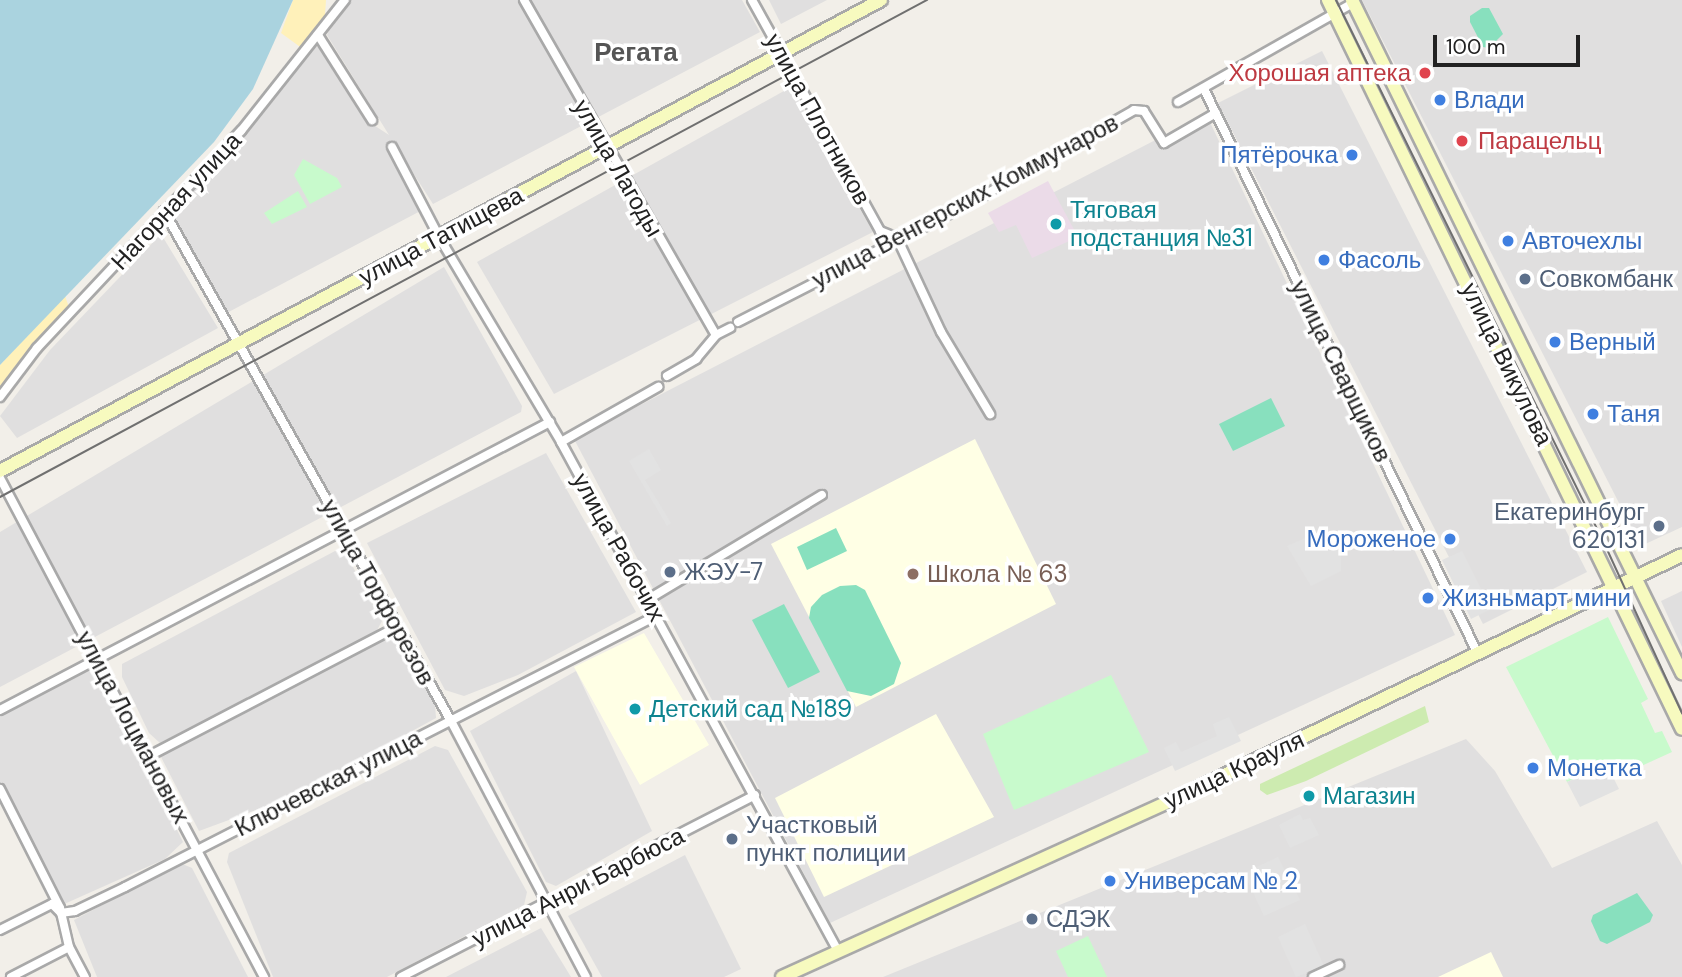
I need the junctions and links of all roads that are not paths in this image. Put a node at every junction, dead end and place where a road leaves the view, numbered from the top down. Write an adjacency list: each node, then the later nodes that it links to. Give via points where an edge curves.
1 (345, 0): 8 (street, Нагорная улица)
2 (524, 0): 15 (street, улица Лагоды)
3 (752, 0): 9 (street, улица Плотников)
4 (881, 0): 9 (street, улица Татищева)
5 (1328, 0): 7 (street, улица Викулова)
6 (1353, 1): 7 (street); 34 (street, улица Викулова)
7 (1335, 12): 10 (street); 35 (street, улица Викулова)
8 (318, 35): 13 (street); 16 (street, Нагорная улица, via 241,131)
9 (781, 53): 15 (street, улица Татищева); 18 (street, улица Плотников, via 880,231)
10 (1203, 89): 11 (street); 12 (street, улица Сварщиков)
11 (1178, 102)
12 (1216, 113): 18 (street, улица Венгерских Коммунаров, via 1164,143 1144,111 1134,110 967,205); 39 (street, улица Сварщиков)
13 (372, 120)
14 (392, 147): 17 (street, улица Рабочих)
15 (606, 148): 17 (street, улица Татищева); 21 (street, улица Лагоды)
16 (164, 211): 22 (street, улица Торфорезов); 25 (street, Нагорная улица, via 155,226 37,348)
17 (439, 237): 22 (street, улица Татищева); 27 (street, улица Рабочих)
18 (897, 238): 19 (street, улица Венгерских Коммунаров); 26 (street, улица Плотников, via 940,332)
19 (738, 322)
20 (730, 328): 21 (street)
21 (716, 335): 23 (street, via 696,359)
22 (236, 345): 29 (street, улица Татищева); 32 (street, улица Торфорезов)
23 (667, 376)
24 (658, 387): 28 (street)
25 (0, 397)
26 (990, 414)
27 (550, 422): 28 (street, улица Рабочих); 32 (street)
28 (561, 442): 36 (street, улица Рабочих)
29 (0, 471)
30 (0, 478): 40 (street, улица Лоцмановых)
31 (822, 495): 36 (street)
32 (342, 530): 38 (street, улица Торфорезов); 40 (street)
33 (1682, 555): 34 (street, улица Крауля)
34 (1637, 577): 35 (street, улица Крауля); 41 (street, улица Викулова)
35 (1614, 588): 39 (street, улица Крауля); 44 (street, улица Викулова)
36 (647, 600): 37 (street, улица Рабочих)
37 (656, 615): 43 (street, Ключевская улица); 47 (street, улица Рабочих)
38 (397, 627): 43 (street, улица Торфорезов); 45 (street)
39 (1478, 654): 53 (street, улица Крауля)
40 (95, 658): 42 (street); 45 (street, улица Лоцмановых)
41 (1682, 673)
42 (0, 710)
43 (451, 721): 48 (street, Ключевская улица); 49 (street, улица Торфорезов)
44 (1682, 729)
45 (147, 758): 48 (street, улица Лоцмановых)
46 (0, 789): 50 (street)
47 (755, 794): 49 (street, улица Анри Барбюса); 53 (street, улица Рабочих)
48 (198, 849): 50 (street, Ключевская улица); 57 (street, улица Лоцмановых)
49 (547, 904): 58 (street, улица Анри Барбюса); 59 (street, улица Торфорезов)
50 (61, 914): 51 (street, Ключевская улица, via 52,904); 52 (street)
51 (0, 930)
52 (69, 947): 55 (street); 56 (street)
53 (838, 951): 60 (street, улица Крауля)
54 (1339, 965): 61 (street)
55 (11, 977)
56 (85, 977)
57 (264, 977)
58 (401, 977)
59 (586, 977)
60 (782, 977)
61 (1313, 977)

